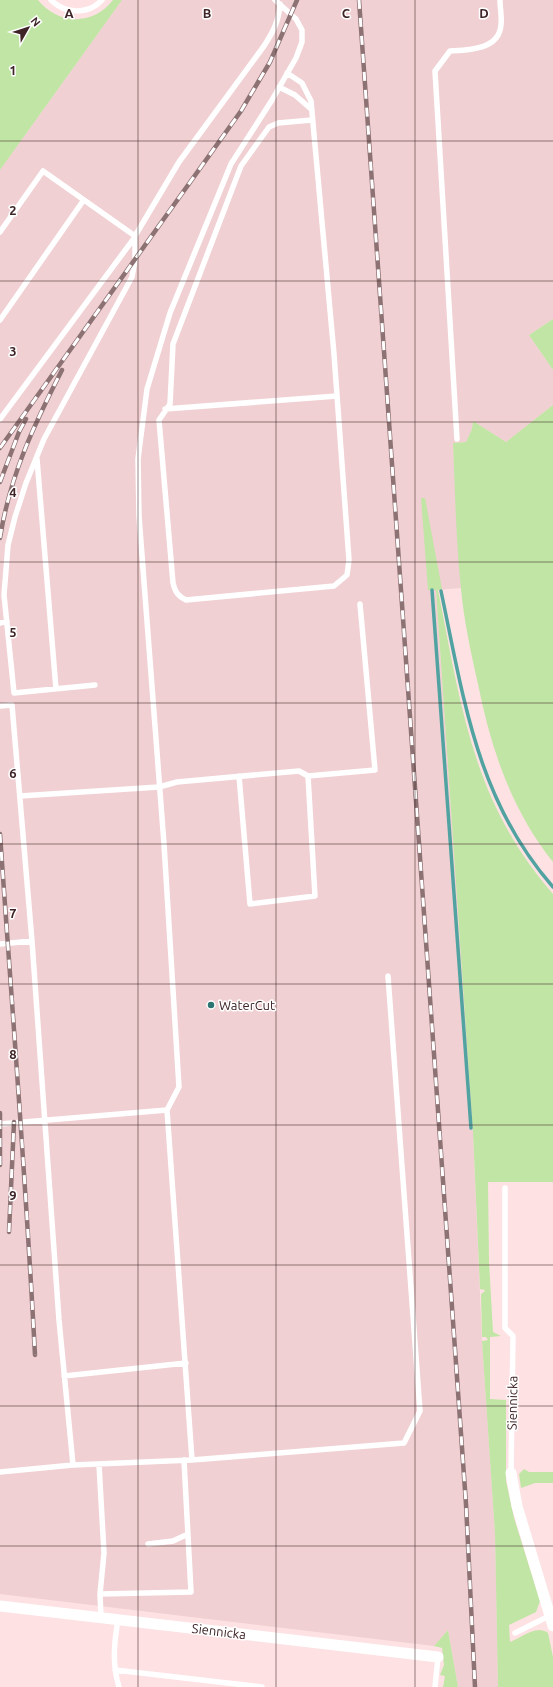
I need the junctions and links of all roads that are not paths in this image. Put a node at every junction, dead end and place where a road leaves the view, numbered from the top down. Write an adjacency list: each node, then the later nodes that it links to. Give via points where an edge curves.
1 (51, 0): 2 (lane, via 63,9 74,11 91,8)
2 (102, 0)
3 (500, 0): 16 (lane, via 501,26 495,40 478,49 450,51 435,71)
4 (278, 2): 5 (lane, via 296,19 303,36 300,49); 11 (lane, via 280,16 264,46 179,162)
5 (287, 74): 6 (lane); 7 (lane, via 302,83)
6 (279, 88): 7 (lane, via 295,96); 26 (lane, via 231,164 221,185 170,313 152,368 144,404 138,459 139,516)
7 (311, 109): 8 (lane)
8 (312, 120): 13 (lane); 14 (lane, via 278,123 269,127 241,166 173,344 172,394)
9 (83, 201): 10 (lane, via 43,170); 11 (lane); 12 (lane)
10 (0, 232)
11 (135, 236): 15 (lane); 17 (lane, via 132,276)
12 (0, 320)
13 (337, 396): 14 (lane); 14 (lane, via 349,560 347,574 334,586 186,600 175,590 173,583 159,420)
14 (166, 409)
15 (0, 419)
16 (457, 439)
17 (36, 457): 19 (lane, via 8,545 4,595); 22 (lane)
18 (360, 604): 25 (lane, via 375,770)
19 (7, 621): 20 (lane); 22 (lane, via 14,693)
20 (0, 623)
21 (95, 685): 22 (lane)
22 (56, 689)
23 (0, 706): 27 (lane, via 12,705)
24 (239, 776): 25 (lane, via 299,771); 25 (lane, via 250,904 315,896); 26 (lane, via 177,782)
25 (308, 776)
26 (158, 787): 27 (lane); 31 (lane, via 179,1087)
27 (20, 796): 28 (lane)
28 (32, 941): 29 (lane); 32 (lane)
29 (0, 944)
30 (388, 976): 38 (lane, via 420,1411 404,1443)
31 (167, 1110): 32 (lane); 35 (lane)
32 (45, 1121): 33 (lane); 36 (lane)
33 (0, 1124)
34 (505, 1188): 42 (lane, Siennicka, via 505,1328 513,1336)
35 (186, 1363): 36 (lane); 38 (lane)
36 (64, 1376): 40 (lane)
37 (184, 1460): 38 (lane); 39 (lane); 43 (lane)
38 (192, 1460)
39 (99, 1464): 40 (lane); 45 (lane, via 104,1553)
40 (73, 1465): 41 (lane)
41 (0, 1472)
42 (511, 1473): 48 (street, Siennicka, via 517,1506)
43 (188, 1534): 44 (lane, via 174,1541); 45 (lane, via 191,1592)
44 (148, 1544)
45 (100, 1594): 47 (lane)
46 (0, 1606): 47 (street, Siennicka)
47 (101, 1617): 49 (street, Siennicka)
48 (552, 1618): 50 (lane, Siennicka)
49 (118, 1619): 51 (street, Siennicka); 52 (lane)
50 (515, 1633)
51 (438, 1657): 57 (lane)
52 (115, 1670): 53 (lane); 54 (lane)
53 (208, 1680): 55 (lane); 56 (lane)
54 (119, 1687)
55 (207, 1687)
56 (262, 1687)
57 (435, 1687)

